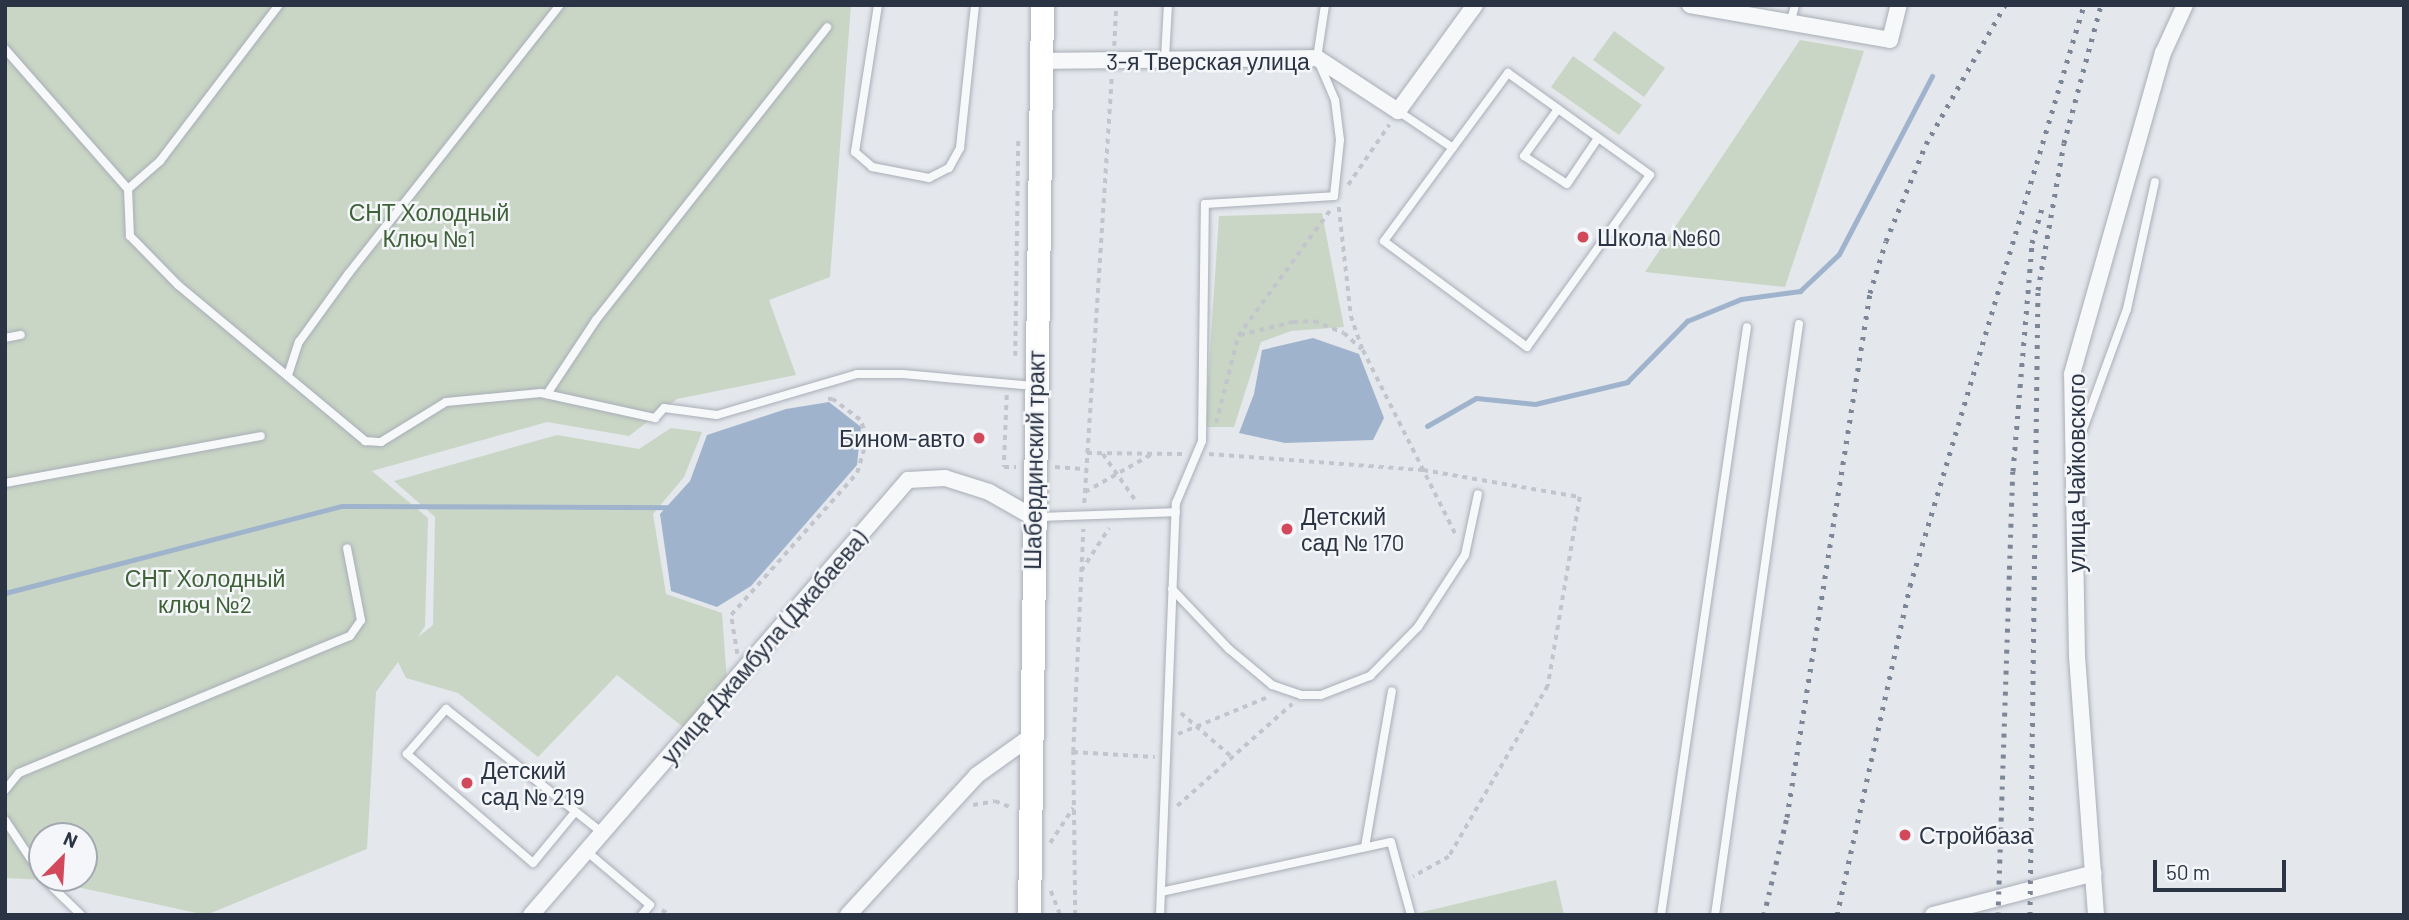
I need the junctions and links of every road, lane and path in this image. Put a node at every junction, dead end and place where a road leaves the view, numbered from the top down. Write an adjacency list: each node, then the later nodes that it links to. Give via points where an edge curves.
1 (279, 5): 27 (lane, via 160,161)
2 (560, 5): 35 (lane, via 349,273 299,342)
3 (878, 5): 4 (lane, via 855,152 872,167 929,178 949,168 960,148)
4 (975, 5)
5 (1042, 5): 21 (main road, Шабердинский тракт)
6 (1116, 5): 20 (path)
7 (1168, 5): 18 (lane)
8 (1325, 5): 19 (lane)
9 (1475, 5): 23 (street)
10 (1690, 5): 14 (street)
11 (1796, 5): 15 (lane)
12 (1899, 5): 15 (street, via 1890,40)
13 (2185, 5): 45 (street, улица Чайковского, via 2163,53 2073,374)
14 (1755, 11): 15 (street)
15 (1790, 24)
16 (827, 26): 37 (lane, via 596,320)
17 (5, 49): 27 (lane)
18 (1165, 58): 19 (street, 3-я Тверская улица); 20 (street, 3-я Тверская улица)
19 (1317, 58): 23 (street, 3-я Тверская улица); 28 (lane, via 1335,100 1340,139)
20 (1113, 60): 21 (street, 3-я Тверская улица); 41 (path)
21 (1040, 61): 36 (main road, Шабердинский тракт)
22 (1558, 109): 24 (lane); 24 (lane, via 1524,156 1567,184); 25 (lane, via 1508,73)
23 (1398, 111): 25 (lane); 28 (path)
24 (1598, 138): 25 (lane, via 1650,175 1527,347 1384,241)
25 (1453, 148)
26 (2155, 182): 45 (lane, via 2127,309)
27 (128, 189): 35 (lane, via 130,236 178,285)
28 (1336, 198): 32 (path); 34 (path, via 1351,316); 40 (lane, via 1205,204)
29 (1799, 324): 98 (lane)
30 (1747, 327): 97 (lane)
31 (21, 335): 33 (lane)
32 (1238, 336): 34 (path, via 1314,321 1344,332); 40 (path, via 1217,422)
33 (5, 338)
34 (1363, 350): 46 (path)
35 (288, 375): 37 (lane, via 365,441 381,442 446,402)
36 (1036, 387): 37 (lane, via 903,373 857,374 717,415 664,408 655,418); 55 (main road, Шабердинский тракт)
37 (547, 394)
38 (818, 397): 60 (path, via 833,400 860,421 867,438 857,473 731,615)
39 (261, 436): 48 (lane)
40 (1202, 441): 44 (lane)
41 (1087, 453): 42 (path); 49 (path)
42 (1103, 454): 43 (path); 47 (path)
43 (1152, 454): 44 (path); 47 (path)
44 (1196, 454): 46 (path); 51 (lane)
45 (2074, 456): 83 (street, улица Чайковского, via 2077,656)
46 (1423, 470): 57 (path); 85 (path, via 1580,497 1548,686 1450,857)
47 (1117, 474): 49 (path); 52 (path)
48 (5, 483)
49 (1085, 492): 54 (path)
50 (1478, 494): 57 (lane)
51 (1177, 512): 52 (lane); 59 (lane)
52 (1145, 513): 53 (lane)
53 (1118, 514): 54 (lane); 58 (path)
54 (1083, 516): 55 (lane); 58 (path)
55 (1033, 517): 60 (street, улица Джамбула (Джабаева), via 989,492 945,478 908,480); 66 (main road, Шабердинский тракт)
56 (347, 548): 71 (lane, via 361,621 351,636 19,773)
57 (1465, 555): 63 (lane, via 1418,627 1370,676 1321,695)
58 (1081, 572): 68 (path)
59 (1172, 589): 61 (lane, via 1229,649 1272,685); 64 (lane)
60 (740, 677): 78 (street, улица Джамбула (Джабаева))
61 (1286, 690): 63 (lane); 65 (path)
62 (1392, 691): 79 (lane)
63 (1301, 695): 69 (path)
64 (1170, 706): 65 (path); 67 (lane)
65 (1198, 725): 67 (path); 69 (path)
66 (1030, 737): 82 (main road, Шабердинский тракт); 91 (street, via 977,775)
67 (1170, 737): 70 (lane)
68 (1073, 752): 70 (path); 72 (path)
69 (1233, 757): 76 (path)
70 (1169, 758): 76 (lane)
71 (5, 790)
72 (1074, 806): 82 (path, via 1039,861); 94 (path)
73 (1021, 811): 75 (path, via 995,801 972,806)
74 (575, 812): 74 (lane, via 446,709 407,754 533,863); 78 (lane)
75 (962, 815)
76 (1166, 817): 87 (lane)
77 (5, 820): 81 (lane)
78 (601, 832): 80 (street, улица Джамбула (Джабаева))
79 (1365, 847): 85 (lane, via 1391,842); 87 (lane)
80 (585, 850): 89 (street, улица Джамбула (Джабаева)); 90 (lane, via 650,905)
81 (28, 854)
82 (1031, 860): 92 (main road, Шабердинский тракт)
83 (2094, 873): 99 (street); 100 (street, улица Чайковского)
84 (1047, 882): 93 (path)
85 (1402, 883): 96 (lane)
86 (58, 892): 88 (lane)
87 (1161, 892): 95 (lane)
88 (81, 915)
89 (531, 915)
90 (642, 915)
91 (848, 915)
92 (1029, 915)
93 (1060, 915)
94 (1075, 915)
95 (1160, 915)
96 (1411, 915)
97 (1661, 915)
98 (1715, 915)
99 (1933, 915)
100 (2096, 915)

